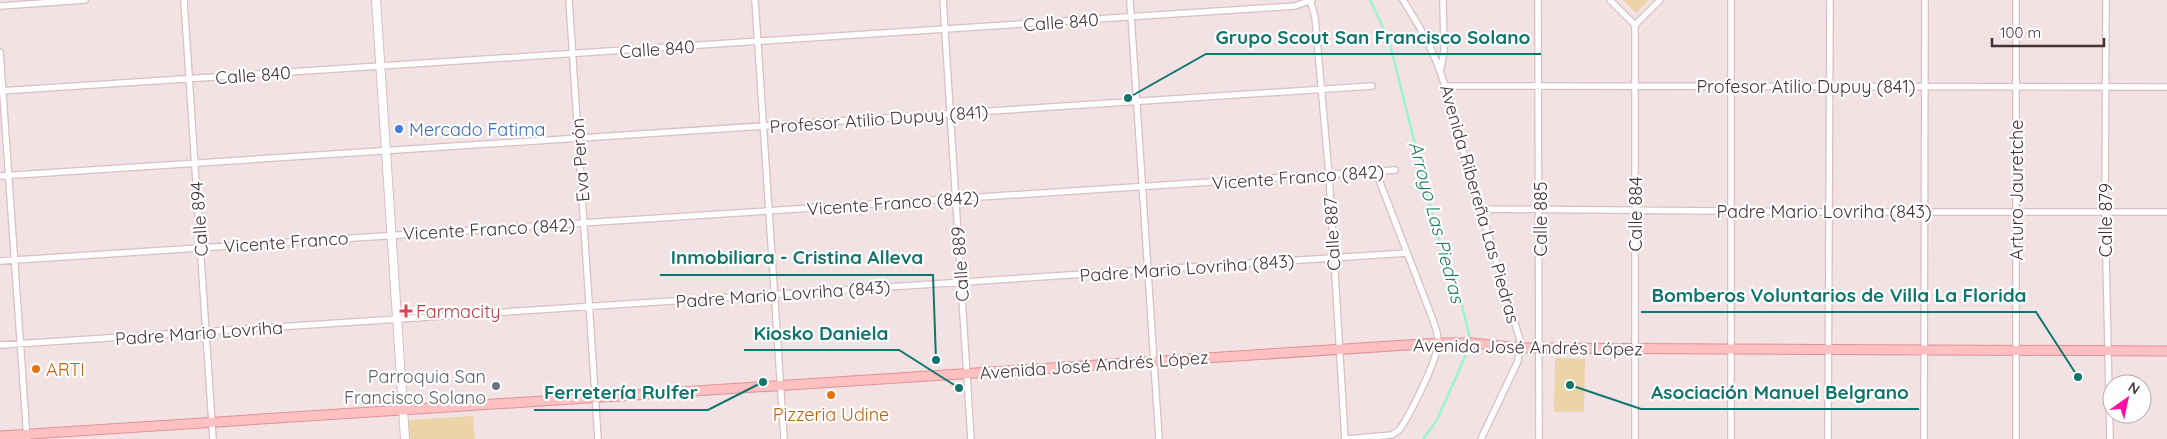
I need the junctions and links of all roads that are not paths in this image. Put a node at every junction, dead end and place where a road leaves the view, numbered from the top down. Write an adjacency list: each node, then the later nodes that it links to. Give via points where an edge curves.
1 (85, 0): 19 (street)
2 (184, 0): 28 (street, Calle 894)
3 (376, 0): 26 (street)
4 (569, 0): 25 (street, Eva Perón)
5 (755, 0): 23 (street)
6 (943, 0): 22 (street, Calle 889)
7 (1130, 0): 20 (street)
8 (1311, 0): 20 (street, Calle 840, via 1295,6); 39 (street, Calle 887, via 1315,12)
9 (1403, 0): 27 (street, Avenida Ribereña Las Piedras, via 1425,34)
10 (1443, 0): 27 (street)
11 (1538, 0): 29 (street, Calle 885)
12 (1610, 0): 21 (street)
13 (1660, 0): 21 (street)
14 (1731, 0): 30 (street)
15 (1830, 0): 35 (street)
16 (1925, 0): 33 (street)
17 (2016, 0): 36 (street, Arturo Jauretche)
18 (2106, 0): 37 (street, Calle 879)
19 (0, 6)
20 (1131, 17): 22 (street, Calle 840); 41 (street)
21 (1635, 25): 34 (street, Calle 884)
22 (945, 30): 23 (street, Calle 840); 42 (street, Calle 889)
23 (759, 41): 25 (street, Calle 840); 43 (street)
24 (0, 52): 40 (street)
25 (573, 55): 26 (street, Calle 840); 44 (street, Eva Perón)
26 (380, 67): 28 (street, Calle 840); 45 (street)
27 (1441, 69): 32 (street, Avenida Ribereña Las Piedras)
28 (190, 80): 40 (street, Calle 840); 46 (street, Calle 894)
29 (1539, 85): 32 (street, Profesor Atilio Dupuy (841)); 34 (street, Profesor Atilio Dupuy (841)); 56 (street, Calle 885)
30 (1732, 85): 34 (street, Profesor Atilio Dupuy (841)); 35 (street, Profesor Atilio Dupuy (841)); 58 (street)
31 (1372, 86): 39 (street, Profesor Atilio Dupuy (841))
32 (1446, 86): 54 (street, Avenida Ribereña Las Piedras)
33 (1925, 86): 35 (street, Profesor Atilio Dupuy (841)); 36 (street, Profesor Atilio Dupuy (841)); 61 (street)
34 (1636, 87): 57 (street, Calle 884)
35 (1829, 87): 60 (street)
36 (2016, 87): 37 (street, Profesor Atilio Dupuy (841)); 59 (street, Arturo Jauretche)
37 (2105, 87): 38 (street, Profesor Atilio Dupuy (841)); 62 (street, Calle 879)
38 (2167, 87)
39 (1322, 90): 41 (street, Profesor Atilio Dupuy (841)); 49 (street, Calle 887)
40 (1, 91): 51 (street)
41 (1136, 102): 42 (street, Profesor Atilio Dupuy (841)); 52 (street)
42 (951, 114): 43 (street, Profesor Atilio Dupuy (841)); 53 (street, Calle 889)
43 (764, 127): 44 (street, Profesor Atilio Dupuy (841)); 55 (street)
44 (578, 138): 45 (street, Profesor Atilio Dupuy (841)); 64 (street, Eva Perón)
45 (386, 152): 46 (street, Profesor Atilio Dupuy (841)); 65 (street)
46 (195, 163): 51 (street, Profesor Atilio Dupuy (841)); 66 (street, Calle 894)
47 (1394, 170): 48 (street, Vicente Franco (842))
48 (1376, 172): 49 (street, Vicente Franco (842)); 67 (street)
49 (1328, 175): 52 (street, Vicente Franco (842)); 68 (street, Calle 887)
50 (0, 176): 51 (street, Profesor Atilio Dupuy (841))
51 (8, 176): 69 (street)
52 (1142, 186): 53 (street, Vicente Franco (842)); 71 (street)
53 (956, 198): 55 (street, Vicente Franco (842)); 72 (street, Calle 889)
54 (1481, 210): 56 (street, Padre Mario Lovriha (843)); 80 (street, Avenida Ribereña Las Piedras, via 1518,331)
55 (770, 211): 64 (street, Vicente Franco (842)); 73 (street)
56 (1540, 211): 57 (street, Padre Mario Lovriha (843)); 81 (street, Calle 885)
57 (1635, 211): 58 (street, Padre Mario Lovriha (843)); 82 (street, Calle 884)
58 (1731, 211): 60 (street, Padre Mario Lovriha (843)); 83 (street)
59 (2015, 211): 61 (street, Padre Mario Lovriha (843)); 62 (street, Padre Mario Lovriha (843)); 85 (street, Arturo Jauretche)
60 (1828, 212): 61 (street, Padre Mario Lovriha (843)); 87 (street)
61 (1925, 212): 84 (street)
62 (2105, 212): 63 (street, Padre Mario Lovriha (843)); 88 (street, Calle 879)
63 (2167, 212)
64 (584, 223): 65 (street, Vicente Franco (842)); 74 (street, Eva Perón)
65 (392, 234): 66 (street, Vicente Franco); 75 (street)
66 (201, 248): 69 (street, Vicente Franco); 76 (street, Calle 894)
67 (1407, 253): 68 (street, Padre Mario Lovriha (843)); 77 (street, via 1433,320)
68 (1334, 259): 71 (street, Padre Mario Lovriha (843)); 86 (street, Calle 887)
69 (14, 260): 70 (street, Vicente Franco); 78 (street)
70 (0, 261)
71 (1146, 270): 72 (street, Padre Mario Lovriha (843)); 90 (street)
72 (961, 283): 73 (street, Padre Mario Lovriha (843)); 91 (street, Calle 889)
73 (776, 294): 74 (street, Padre Mario Lovriha (843)); 92 (street)
74 (590, 308): 75 (street, Padre Mario Lovriha (843)); 93 (street, Eva Perón)
75 (398, 320): 76 (street, Padre Mario Lovriha); 94 (street)
76 (205, 333): 78 (street, Padre Mario Lovriha); 95 (street, Calle 894)
77 (1438, 343): 80 (main road, Avenida José Andrés López); 86 (main road, Avenida José Andrés López); 104 (street, via 1437,352 1399,430 1392,435)
78 (20, 344): 79 (street, Padre Mario Lovriha); 97 (street)
79 (0, 346)
80 (1520, 348): 81 (main road, Avenida José Andrés López); 105 (street, Avenida Ribereña Las Piedras, via 1518,360)
81 (1540, 348): 82 (main road, Avenida José Andrés López); 106 (street, Calle 885)
82 (1635, 348): 83 (main road, Avenida José Andrés López); 107 (street, Calle 884)
83 (1731, 349): 87 (main road, Avenida José Andrés López); 108 (street)
84 (1923, 349): 85 (main road, Avenida José Andrés López); 87 (main road, Avenida José Andrés López); 110 (street)
85 (2015, 349): 88 (main road, Avenida José Andrés López); 111 (street, Arturo Jauretche)
86 (1339, 350): 90 (main road, Avenida José Andrés López); 104 (street, Calle 887)
87 (1828, 350): 109 (street)
88 (2107, 350): 89 (main road, Avenida José Andrés López); 112 (street, Calle 879)
89 (2167, 350)
90 (1154, 361): 91 (main road, Avenida José Andrés López); 103 (street)
91 (968, 374): 92 (main road, Avenida José Andrés López); 102 (street, Calle 889)
92 (781, 386): 93 (main road, Avenida José Andrés López); 101 (street)
93 (595, 398): 94 (main road, Avenida José Andrés López); 100 (street, Eva Perón)
94 (403, 410): 95 (main road, Avenida José Andrés López); 99 (street)
95 (212, 423): 97 (main road, Avenida José Andrés López); 98 (street, Calle 894)
96 (0, 436): 97 (main road, Avenida José Andrés López)
97 (27, 437)
98 (213, 439)
99 (405, 439)
100 (598, 439)
101 (784, 439)
102 (971, 439)
103 (1159, 439)
104 (1346, 439)
105 (1480, 439)
106 (1539, 439)
107 (1635, 439)
108 (1731, 439)
109 (1828, 439)
110 (1924, 439)
111 (2016, 439)
112 (2110, 439)

